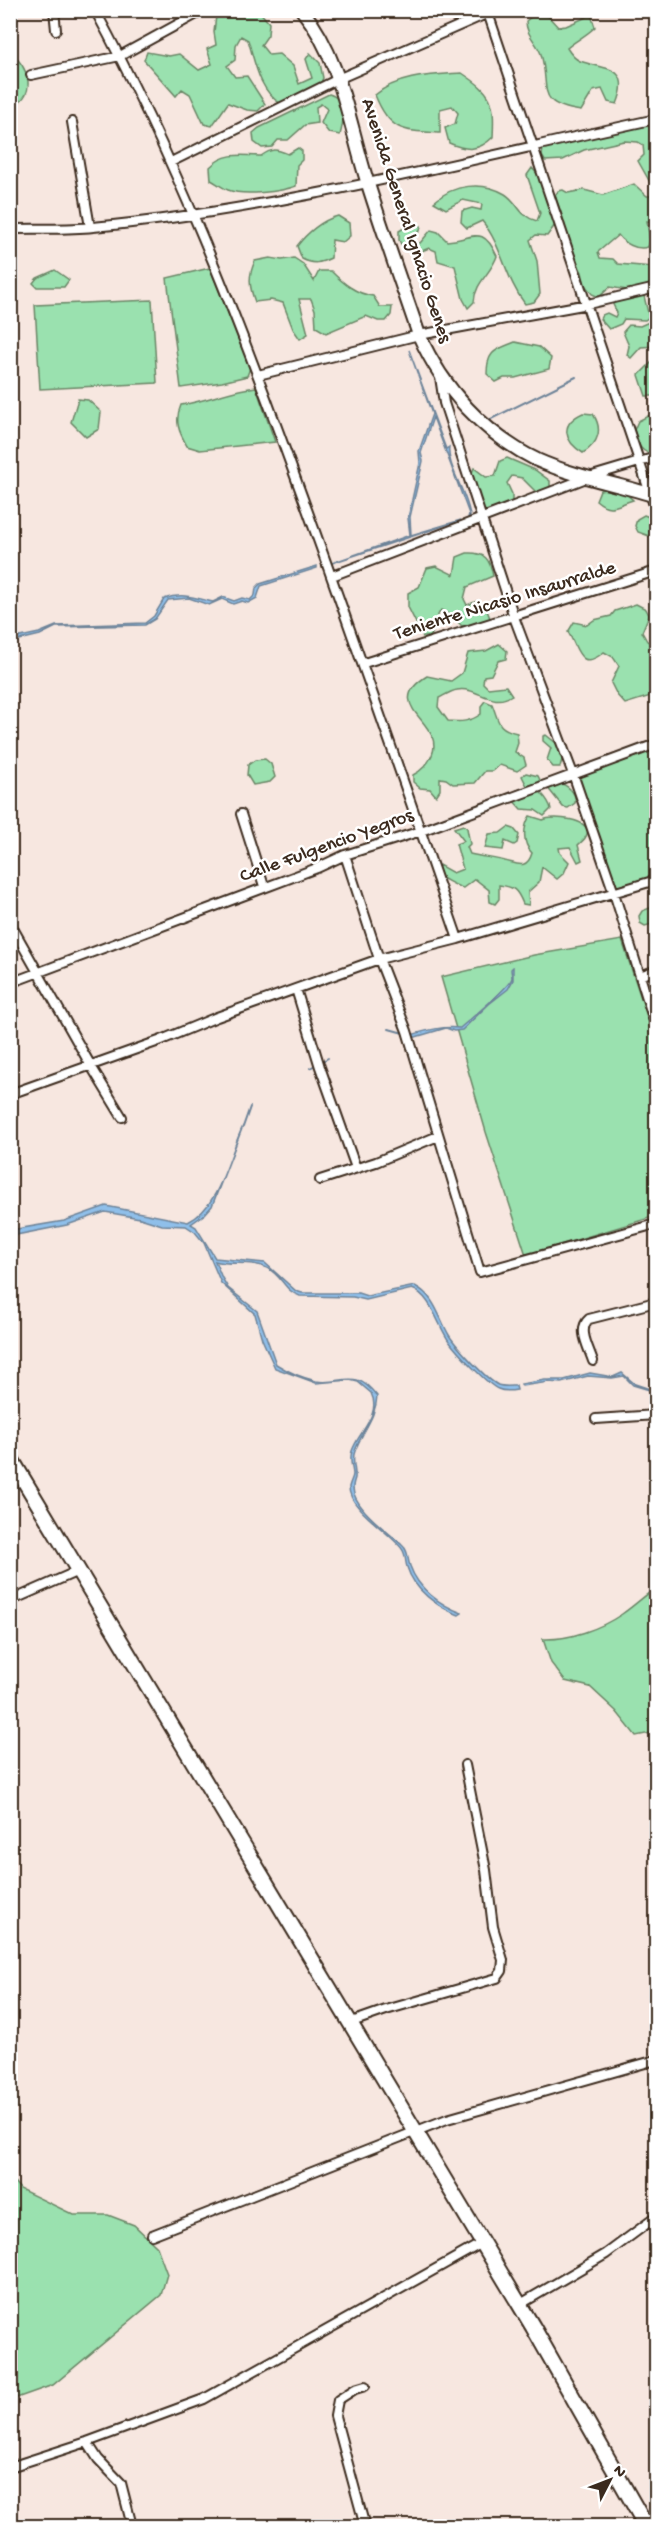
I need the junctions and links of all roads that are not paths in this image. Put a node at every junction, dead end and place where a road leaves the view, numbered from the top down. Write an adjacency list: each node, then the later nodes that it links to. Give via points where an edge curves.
1 (54, 10): 6 (street)
2 (95, 10): 7 (street)
3 (204, 10): 7 (street)
4 (302, 10): 9 (main road, Avenida General Ignacio Genes, via 321,37)
5 (490, 11): 9 (street); 12 (street)
6 (56, 30)
7 (120, 56): 8 (street); 13 (street)
8 (31, 75)
9 (338, 79): 13 (street); 14 (main road, Avenida General Ignacio Genes)
10 (657, 119): 12 (street)
11 (72, 122): 16 (street)
12 (532, 146): 14 (street); 19 (street)
13 (171, 162): 15 (street)
14 (368, 182): 15 (street); 20 (main road, Avenida General Ignacio Genes)
15 (193, 215): 16 (street); 21 (street)
16 (90, 227): 17 (street)
17 (10, 229)
18 (657, 288): 19 (street)
19 (588, 304): 20 (street); 24 (street)
20 (419, 335): 21 (street); 22 (main road, Avenida General Ignacio Genes)
21 (258, 375): 30 (street)
22 (440, 375): 25 (main road, Avenida General Ignacio Genes, via 488,429 511,446); 28 (street, via 444,403)
23 (657, 457): 24 (street)
24 (641, 463): 25 (street); 26 (street)
25 (589, 477): 26 (main road, Avenida General Ignacio Genes); 28 (street)
26 (654, 495): 27 (street)
27 (657, 511)
28 (482, 519): 30 (street); 31 (street)
29 (657, 572): 31 (street, Teniente Nicasio Insaurralde)
30 (332, 576): 32 (street)
31 (514, 617): 32 (street, Teniente Nicasio Insaurralde); 34 (street)
32 (364, 663): 36 (street)
33 (657, 744): 34 (street, Calle Fulgencio Yegros)
34 (573, 774): 36 (street, Calle Fulgencio Yegros); 40 (street)
35 (241, 814): 39 (street)
36 (421, 831): 37 (street, Calle Fulgencio Yegros); 42 (street)
37 (345, 855): 39 (street, Calle Fulgencio Yegros); 43 (street)
38 (657, 880): 40 (street)
39 (264, 886): 45 (street, Calle Fulgencio Yegros)
40 (614, 893): 42 (street); 46 (street)
41 (10, 923): 45 (street)
42 (458, 939): 43 (street)
43 (379, 959): 48 (street); 53 (street)
44 (657, 970): 46 (street)
45 (38, 972): 47 (street, Calle Fulgencio Yegros); 50 (street)
46 (640, 976): 49 (street)
47 (10, 983)
48 (296, 989): 50 (street); 54 (street)
49 (657, 1027)
50 (91, 1066): 51 (street); 52 (street)
51 (10, 1094)
52 (122, 1117)
53 (438, 1136): 54 (street); 56 (street, via 480,1272)
54 (356, 1168): 55 (street)
55 (320, 1180)
56 (657, 1224)
57 (657, 1302): 58 (street, via 584,1323)
58 (593, 1361)
59 (657, 1415): 60 (street)
60 (596, 1419)
61 (10, 1457): 62 (highway)
62 (78, 1571): 63 (street); 65 (highway, via 182,1739)
63 (10, 1600)
64 (465, 1765): 65 (street, via 502,1971 497,1978)
65 (349, 2024): 67 (highway)
66 (657, 2060): 67 (street, via 447,2119)
67 (415, 2132): 69 (street); 70 (highway)
68 (657, 2217): 71 (street, via 606,2254)
69 (152, 2235)
70 (482, 2243): 71 (highway); 73 (street, via 204,2399)
71 (519, 2306): 77 (highway)
72 (365, 2385): 76 (street, via 338,2400 335,2416 364,2523)
73 (87, 2442): 74 (street); 75 (street, via 121,2483)
74 (10, 2467)
75 (132, 2526)
76 (360, 2526)
77 (646, 2526)

